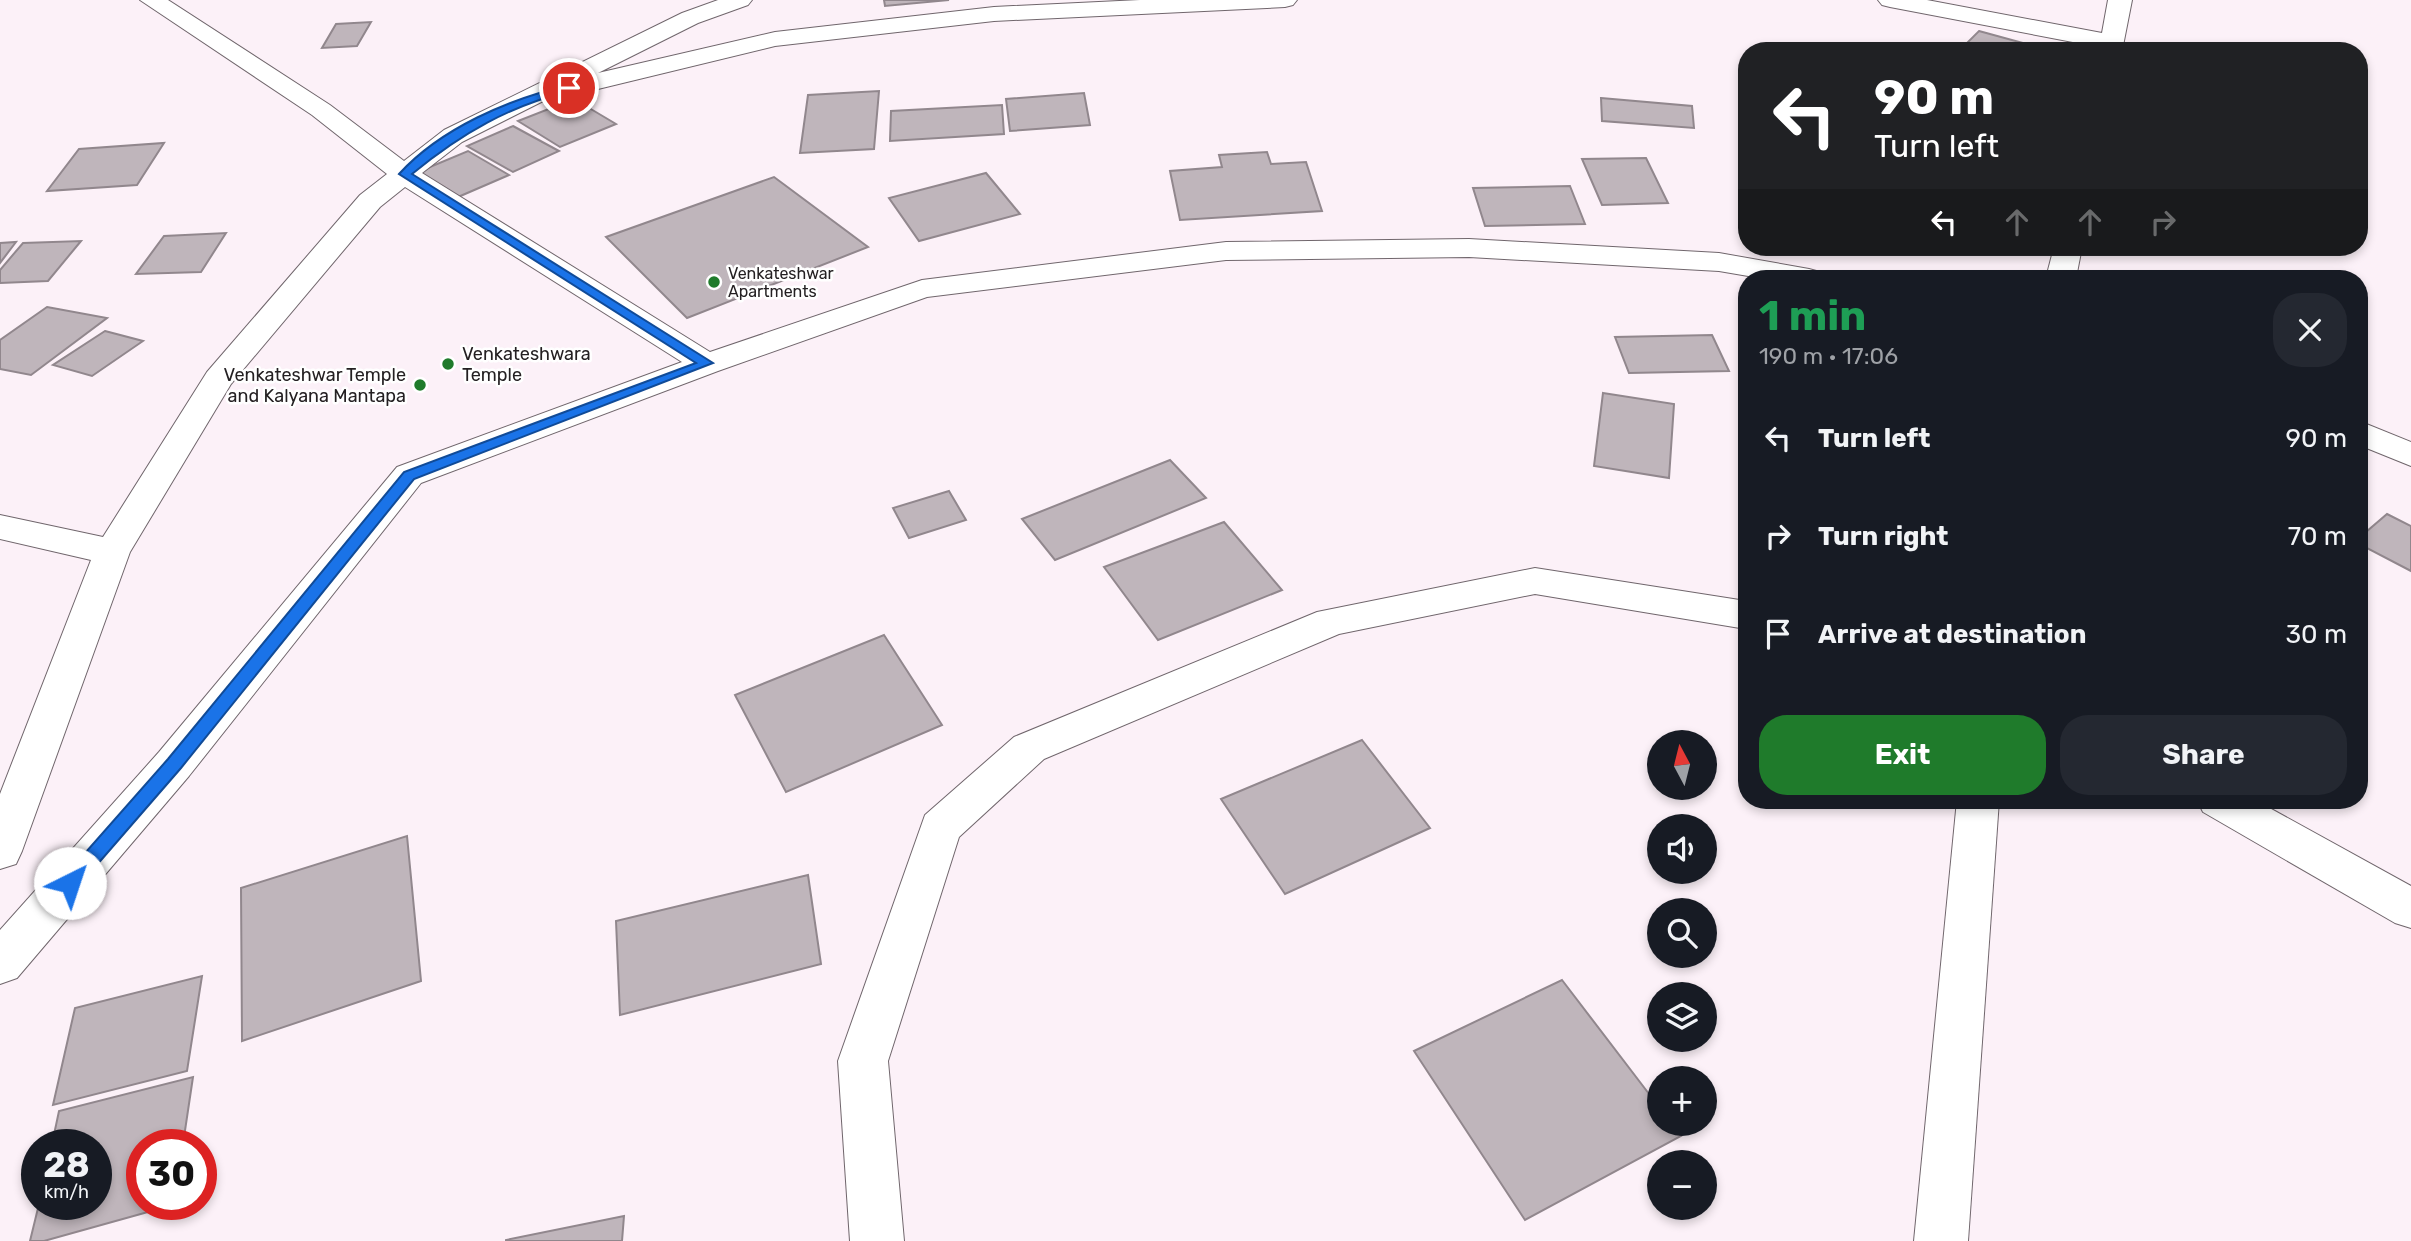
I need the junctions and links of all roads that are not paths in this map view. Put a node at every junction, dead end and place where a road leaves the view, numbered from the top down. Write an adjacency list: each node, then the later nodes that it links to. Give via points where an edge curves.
1 (152, 0): 10 (street, via 321,110)
2 (740, 0): 9 (street, via 690,18)
3 (1285, 0): 6 (street)
4 (1889, 0): 7 (street)
5 (2120, 0): 8 (street)
6 (1230, 1): 9 (street, via 994,14 775,39)
7 (2091, 42)
8 (2111, 42)
9 (532, 97): 10 (street, via 453,136)
10 (404, 174): 12 (street); 16 (street, via 370,201 218,379)
11 (1764, 270): 12 (street, via 1719,262 1469,248 1226,251 922,289)
12 (706, 363): 22 (street, via 409,475 174,764)
13 (2368, 436): 14 (street)
14 (2411, 455)
15 (0, 527): 16 (street)
16 (112, 552): 20 (street)
17 (1738, 614): 23 (street, via 1535,581 1331,622 1029,748 940,828 863,1061)
18 (1977, 809): 24 (street)
19 (2234, 809): 21 (street)
20 (0, 851)
21 (2411, 909)
22 (0, 963)
23 (877, 1241)
24 (1941, 1241)

